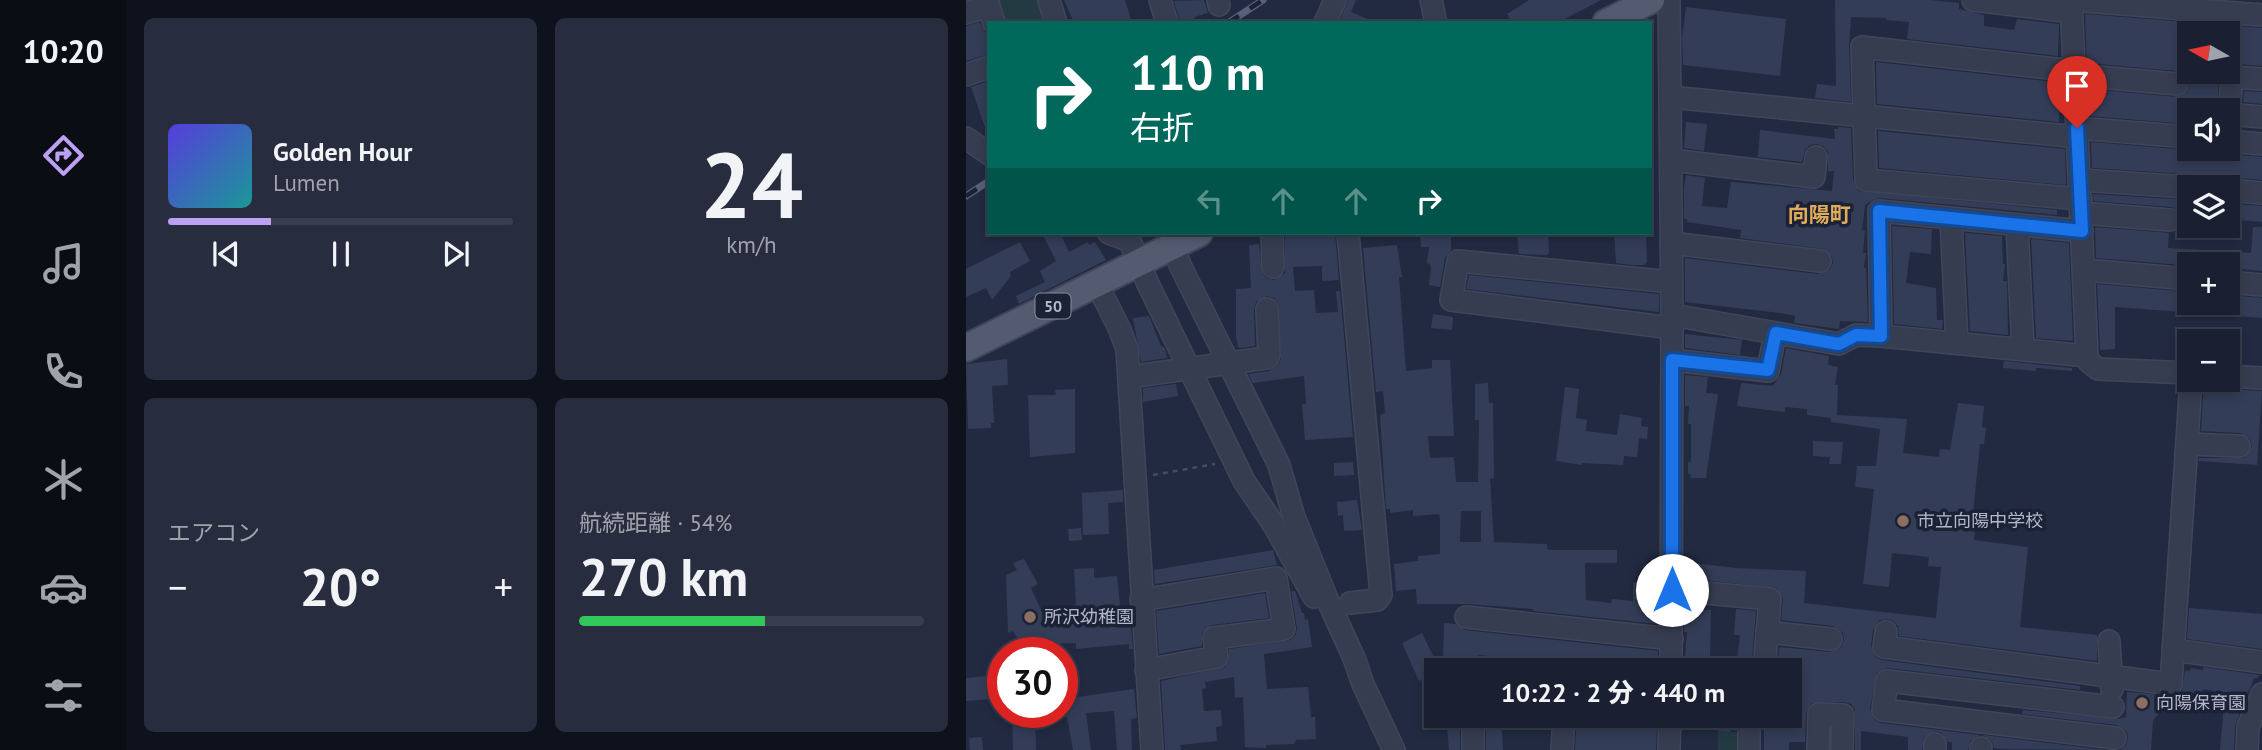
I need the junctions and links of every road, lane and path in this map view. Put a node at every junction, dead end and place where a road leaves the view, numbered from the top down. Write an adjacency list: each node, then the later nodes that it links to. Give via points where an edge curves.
1 (1049, 0): 13 (street)
2 (1160, 0): 14 (street)
3 (1335, 0): 15 (street)
4 (1431, 0): 16 (street)
5 (1651, 0): 17 (main road)
6 (1669, 0): 23 (street)
7 (1973, 0): 8 (street)
8 (1999, 2): 9 (street)
9 (2072, 4): 11 (street); 19 (street)
10 (966, 13): 12 (street, via 989,6)
11 (2262, 15)
12 (993, 21)
13 (1055, 21)
14 (1166, 21)
15 (1326, 21)
16 (1436, 21)
17 (1610, 21)
18 (987, 68): 20 (street)
19 (2075, 73): 22 (street); 24 (street, via 1861,47); 26 (street)
20 (966, 75)
21 (2262, 79): 25 (street, via 2232,77 2229,114)
22 (2177, 84)
23 (1670, 97): 24 (street); 31 (street)
24 (1863, 116): 26 (street); 35 (street, via 1866,180)
25 (2262, 117)
26 (2078, 132): 27 (street); 35 (street)
27 (2177, 136)
28 (2240, 142): 29 (street)
29 (2262, 144)
30 (1816, 157): 31 (street, via 1814,177)
31 (1671, 160): 44 (street)
32 (2177, 189): 35 (street)
33 (2240, 191): 34 (street)
34 (2262, 192)
35 (2081, 206): 37 (street); 38 (street); 48 (street)
36 (1951, 219): 38 (street); 57 (street, via 1879,211); 58 (street)
37 (2169, 220)
38 (2017, 225): 60 (street)
39 (1114, 235): 46 (street, via 1130,242)
40 (1189, 235): 43 (main road, 50)
41 (1272, 235): 47 (street)
42 (1348, 235): 76 (street, via 1381,595 1377,600)
43 (1170, 239): 46 (main road, 50); 63 (street)
44 (1671, 243): 45 (street); 50 (street)
45 (1820, 261)
46 (1140, 263): 52 (main road, 50); 64 (street)
47 (1273, 267)
48 (2085, 270): 49 (street); 61 (street)
49 (2177, 278)
50 (1672, 282): 55 (street); 55 (street, via 1458,261 1451,300)
51 (2240, 283): 53 (street)
52 (1097, 284): 59 (main road, 50); 73 (street, via 1127,349)
53 (2262, 285)
54 (1267, 309): 63 (street, via 1269,355)
55 (1672, 321): 56 (street); 62 (street)
56 (1776, 333): 57 (street, via 1839,344 1856,335); 62 (street, via 1768,370)
57 (1881, 336): 58 (street)
58 (1958, 343): 60 (street)
59 (966, 348)
60 (2023, 349): 61 (street)
61 (2087, 356): 65 (street, via 2098,369)
62 (1672, 360): 74 (street)
63 (1229, 362): 64 (street); 89 (street, via 1279,465 1294,517)
64 (1189, 368): 66 (street); 72 (street)
65 (2177, 372)
66 (1136, 376)
67 (2240, 377): 68 (street)
68 (2262, 378)
69 (2190, 392): 70 (street)
70 (2187, 444): 71 (street); 83 (street)
71 (2239, 446)
72 (1234, 460): 73 (path); 89 (street)
73 (1135, 477): 75 (street)
74 (1672, 590): 78 (street, via 1770,599); 80 (street)
75 (1141, 600): 87 (street); 87 (street, via 1276,578 1284,629 1214,638 1217,657)
76 (1350, 603)
77 (1466, 617): 80 (street)
78 (1767, 632): 81 (street); 85 (street)
79 (1886, 632): 88 (street, via 1884,647)
80 (1672, 639): 84 (street)
81 (1831, 639)
82 (2109, 641): 88 (street)
83 (2173, 650): 86 (street); 88 (street, via 2171,684)
84 (1671, 658)
85 (1765, 658)
86 (2262, 662)
87 (1146, 670): 98 (street)
88 (2112, 676): 92 (street)
89 (1363, 684): 99 (street)
90 (1996, 694): 92 (street); 93 (street); 93 (street, via 1887,681 1883,710)
91 (2262, 694): 105 (street, via 2248,727)
92 (2113, 708): 97 (street)
93 (1993, 723): 97 (street)
94 (1472, 728): 100 (street)
95 (1563, 728): 101 (street)
96 (1670, 728): 102 (street)
97 (2115, 744)
98 (1152, 750)
99 (1394, 750)
100 (1473, 750)
101 (1562, 750)
102 (1669, 750)
103 (1818, 750): 104 (street, via 1819,714 1843,715)
104 (1842, 750)
105 (2247, 750)

